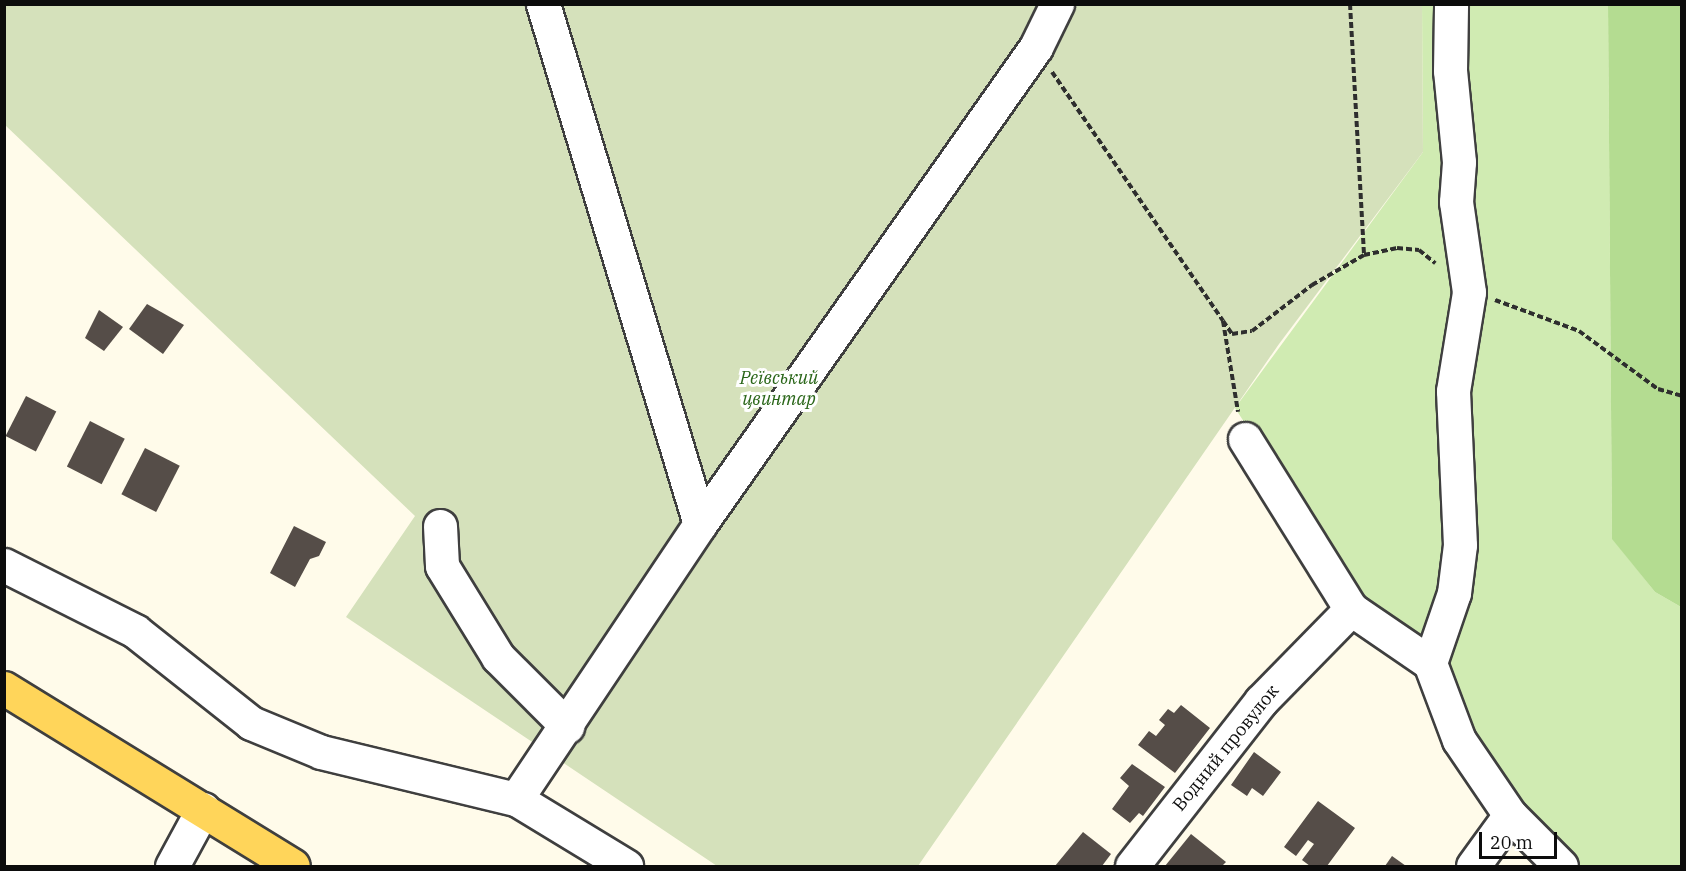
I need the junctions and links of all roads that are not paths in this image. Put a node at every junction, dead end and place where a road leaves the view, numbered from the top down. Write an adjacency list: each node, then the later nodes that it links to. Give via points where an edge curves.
1 (543, 4): 5 (street)
2 (1057, 4): 5 (street, via 1036,47)
3 (1451, 4): 9 (street, via 1450,71 1459,162 1456,201 1468,286 1453,391 1460,545 1454,593)
4 (1245, 439): 8 (street)
5 (700, 524): 11 (street)
6 (440, 526): 11 (street, via 442,566 498,657)
7 (4, 565): 12 (street, via 135,631 251,723 321,752)
8 (1351, 609): 9 (street); 18 (street, Водний провулок, via 1261,700)
9 (1430, 663): 14 (street, via 1459,740)
10 (4, 688): 13 (main road)
11 (567, 726): 12 (street)
12 (516, 799): 17 (street)
13 (203, 809): 15 (street); 16 (main road)
14 (1510, 815): 19 (street); 20 (street)
15 (172, 867)
16 (293, 867)
17 (626, 867)
18 (1132, 867)
19 (1473, 867)
20 (1561, 867)

